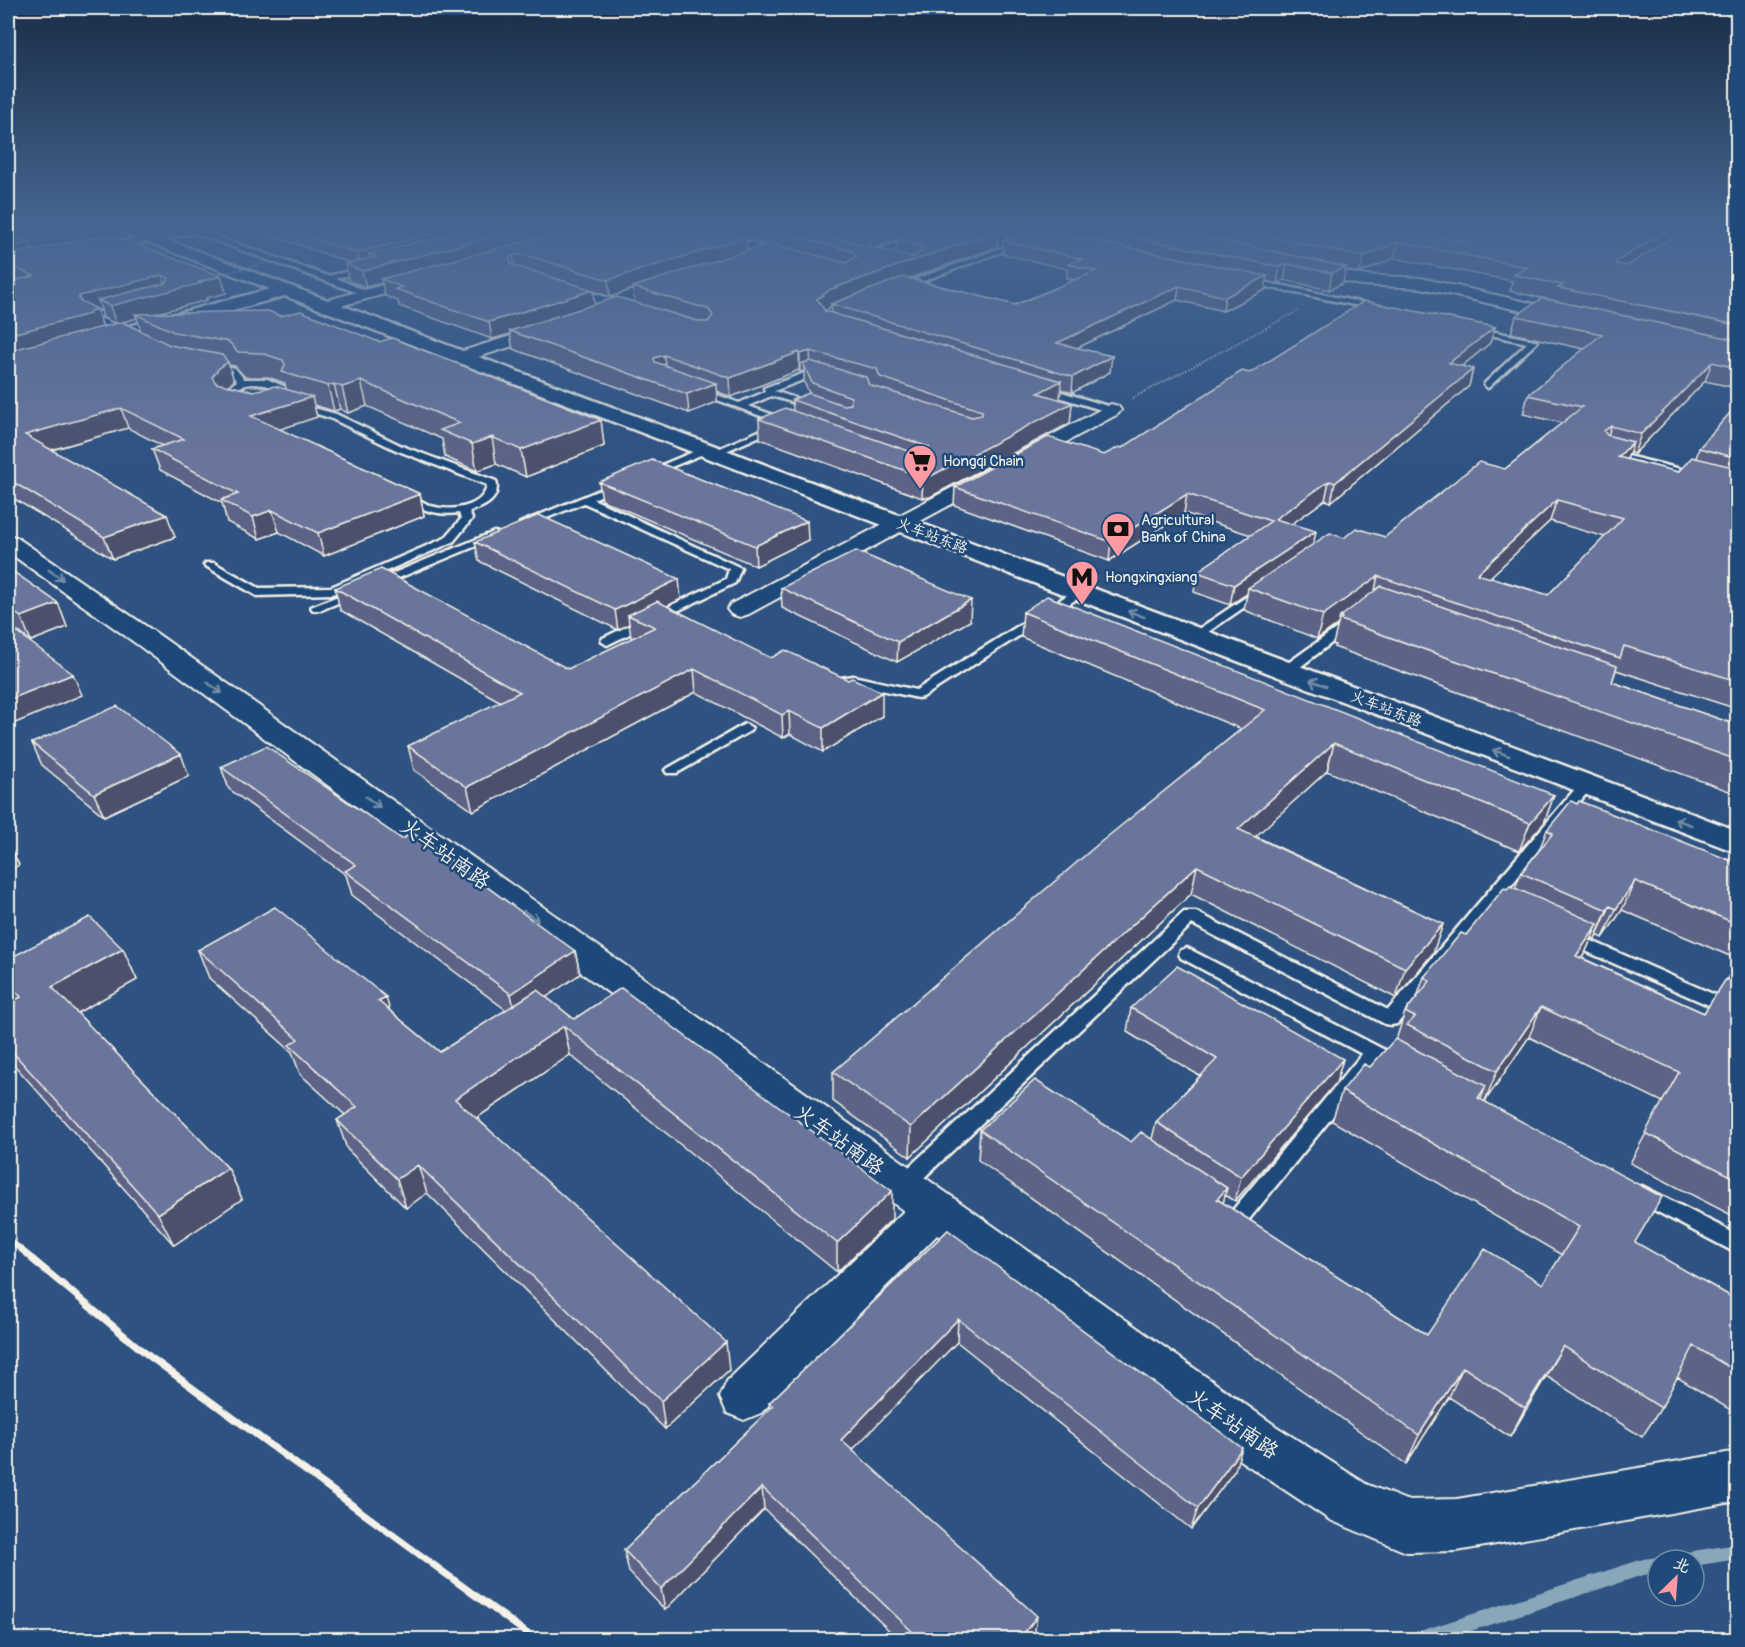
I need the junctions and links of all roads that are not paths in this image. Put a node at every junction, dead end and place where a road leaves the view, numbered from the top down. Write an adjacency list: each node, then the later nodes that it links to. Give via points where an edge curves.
1 (128, 306): 12 (lane, via 90,316)
2 (233, 306): 12 (main road)
3 (328, 306): 13 (main road, 火车站东路)
4 (617, 306): 8 (street)
5 (1368, 306): 7 (lane)
6 (1523, 306): 10 (street)
7 (1383, 309)
8 (661, 320)
9 (573, 321): 13 (street)
10 (1591, 321)
11 (1464, 327): 18 (lane, via 1533,342)
12 (131, 336): 14 (main road)
13 (462, 357): 30 (main road, 火车站东路)
14 (8, 364)
15 (200, 364): 17 (lane, via 232,370)
16 (831, 380): 21 (lane, via 810,374 767,390)
17 (242, 382): 22 (lane, via 267,382 286,389); 23 (lane, via 225,398)
18 (1488, 385)
19 (684, 386): 25 (lane)
20 (1032, 386): 26 (lane)
21 (771, 393): 25 (lane); 27 (lane)
22 (281, 400): 24 (lane); 35 (lane, via 333,416 399,448 492,483 490,495 482,503)
23 (236, 402)
24 (270, 406)
25 (739, 406): 28 (lane)
26 (1111, 410): 36 (street)
27 (825, 412)
28 (786, 422): 29 (lane); 30 (lane)
29 (797, 426)
30 (710, 451): 34 (lane); 36 (main road, 火车站东路)
31 (1604, 451): 32 (lane)
32 (1737, 486)
33 (396, 492): 35 (lane, via 428,508)
34 (584, 499): 41 (lane); 45 (lane, via 735,568 731,580)
35 (462, 508): 38 (lane, via 467,519 449,540 333,590 257,592)
36 (900, 524): 40 (main road, 火车站东路); 42 (street)
37 (8, 542): 60 (street, 火车站南路, one-way to 60)
38 (210, 565)
39 (1271, 584): 44 (lane)
40 (1079, 592): 44 (main road, 火车站东路, one-way to 40); 47 (lane, via 918,694 853,680)
41 (317, 607)
42 (740, 609)
43 (1362, 613): 46 (lane)
44 (1194, 636): 46 (main road, 火车站东路)
45 (607, 641)
46 (1286, 671): 50 (main road, 火车站东路, one-way to 46)
47 (822, 685)
48 (745, 728): 49 (lane)
49 (672, 770)
50 (1586, 785): 51 (main road, 火车站东路, one-way to 50); 56 (lane, via 1495,904 1391,1019 1190,915)
51 (1737, 841)
52 (1554, 930): 54 (lane)
53 (1187, 954): 55 (lane)
54 (1737, 1012)
55 (1374, 1053): 57 (lane); 62 (lane)
56 (1023, 1073): 58 (lane); 60 (lane)
57 (1415, 1075)
58 (1042, 1086)
59 (1623, 1185): 64 (lane)
60 (919, 1198): 65 (street); 66 (street, 火车站南路, via 1259,1444 1348,1502 1406,1526 1457,1525)
61 (1219, 1204): 62 (lane)
62 (1239, 1217): 63 (lane)
63 (1258, 1230)
64 (1737, 1245)
65 (744, 1397)
66 (1737, 1476)

